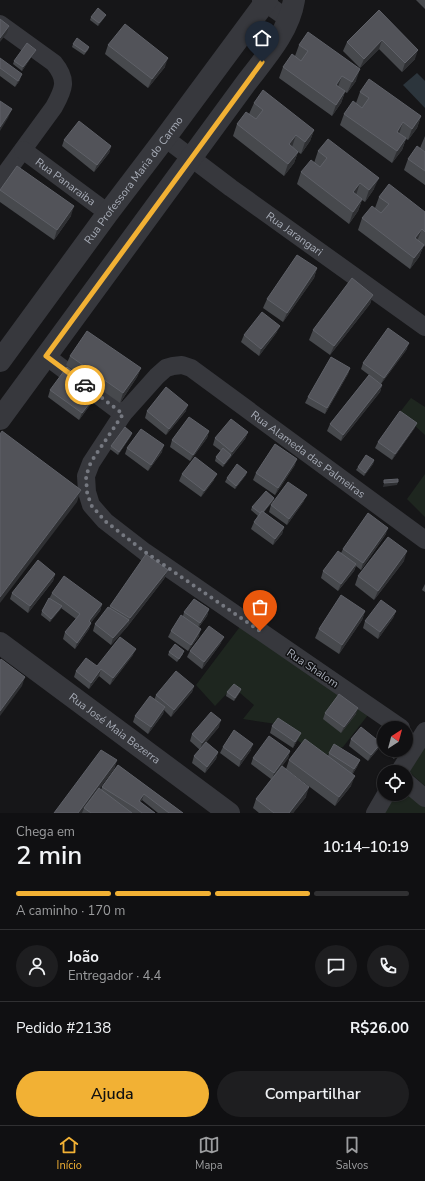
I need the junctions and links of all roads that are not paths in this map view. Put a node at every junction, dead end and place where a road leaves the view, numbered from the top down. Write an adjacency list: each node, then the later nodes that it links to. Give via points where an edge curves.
1 (264, 1): 2 (street); 4 (street, Rua Professora Maria do Carmo)
2 (291, 9): 6 (street, via 277,42)
3 (0, 24): 5 (street, via 54,63 64,83 54,107)
4 (165, 138): 6 (street, Rua Jarangari); 8 (street, Rua Professora Maria do Carmo)
5 (23, 150): 7 (street); 8 (street, Rua Panaraiba)
6 (191, 158): 9 (street, Rua Jarangari); 10 (street)
7 (0, 181)
8 (108, 213): 11 (street, Rua Professora Maria do Carmo)
9 (425, 327)
10 (46, 356): 13 (street); 14 (street)
11 (0, 361)
12 (191, 368): 13 (street, Rua Shalom, via 166,368); 15 (street, Rua Alameda das Palmeiras)
13 (123, 414): 17 (street, Rua Shalom, via 91,462 86,476 91,505 105,521 145,552)
14 (0, 420)
15 (425, 540)
16 (0, 643): 23 (street, Rua José Maia Bezerra)
17 (391, 721)
18 (417, 734): 19 (street)
19 (402, 765)
20 (413, 788): 21 (street)
21 (425, 798)
22 (382, 801): 24 (street)
23 (229, 813)
24 (374, 813)

